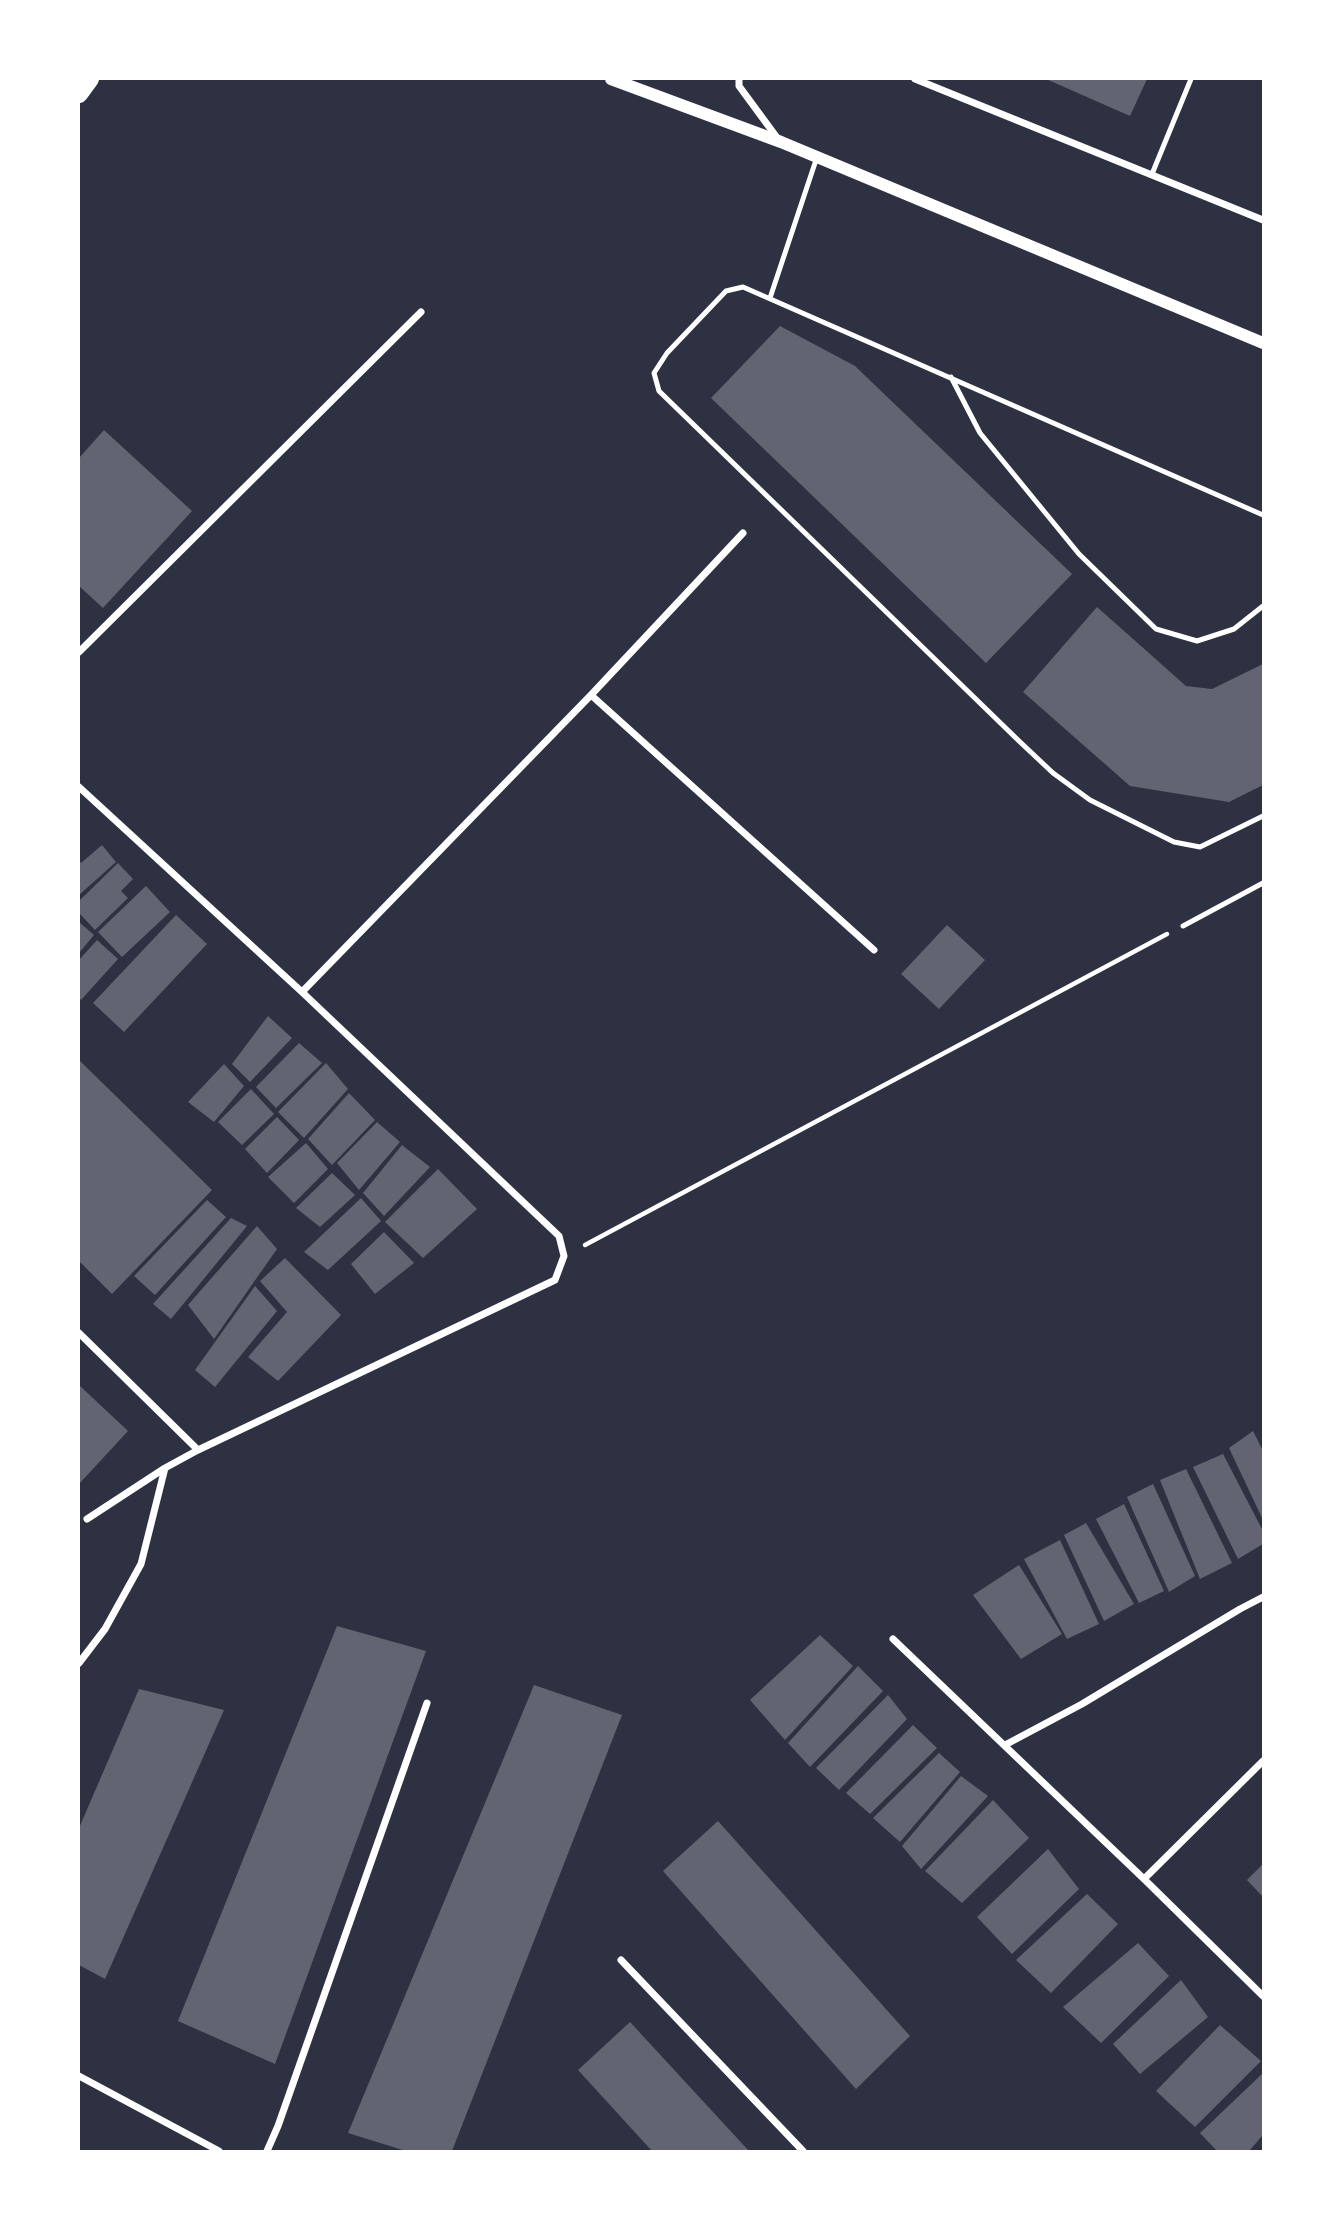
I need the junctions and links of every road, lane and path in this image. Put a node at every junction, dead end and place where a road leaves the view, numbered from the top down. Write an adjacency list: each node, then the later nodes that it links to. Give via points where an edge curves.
1 (97, 79): 6 (street)
2 (611, 79): 7 (street)
3 (738, 79): 7 (street)
4 (915, 79): 9 (street)
5 (1191, 79): 9 (lane)
6 (84, 88)
7 (781, 142): 8 (street)
8 (817, 158): 11 (lane); 13 (street)
9 (1152, 174): 10 (street)
10 (1263, 220)
11 (770, 298): 14 (lane); 21 (lane, via 743,287 726,291 653,373 659,391 1053,773 1090,800 1174,842 1200,847)
12 (421, 312): 18 (street)
13 (1263, 343)
14 (951, 377): 15 (lane); 17 (lane, via 980,433 1079,554 1156,629 1197,641 1234,629)
15 (1263, 514)
16 (743, 533): 19 (street)
17 (1263, 606)
18 (79, 652)
19 (592, 695): 24 (street); 25 (street)
20 (79, 787): 25 (street)
21 (1263, 816)
22 (1263, 883): 23 (lane)
23 (1183, 926): 26 (path)
24 (874, 950)
25 (302, 992): 26 (street, via 559,1236)
26 (564, 1256): 28 (street, via 555,1280)
27 (79, 1333): 28 (street)
28 (198, 1450): 29 (street)
29 (165, 1468): 30 (street); 33 (street, via 141,1564 105,1629)
30 (87, 1519)
31 (1263, 1597): 35 (street)
32 (893, 1639): 35 (street)
33 (79, 1663)
34 (427, 1703): 42 (street)
35 (1004, 1745): 37 (street)
36 (1263, 1761): 37 (street)
37 (1144, 1879): 39 (street)
38 (621, 1960): 43 (street)
39 (1263, 1996)
40 (79, 2076): 41 (street)
41 (219, 2151)
42 (267, 2151)
43 (803, 2151)

